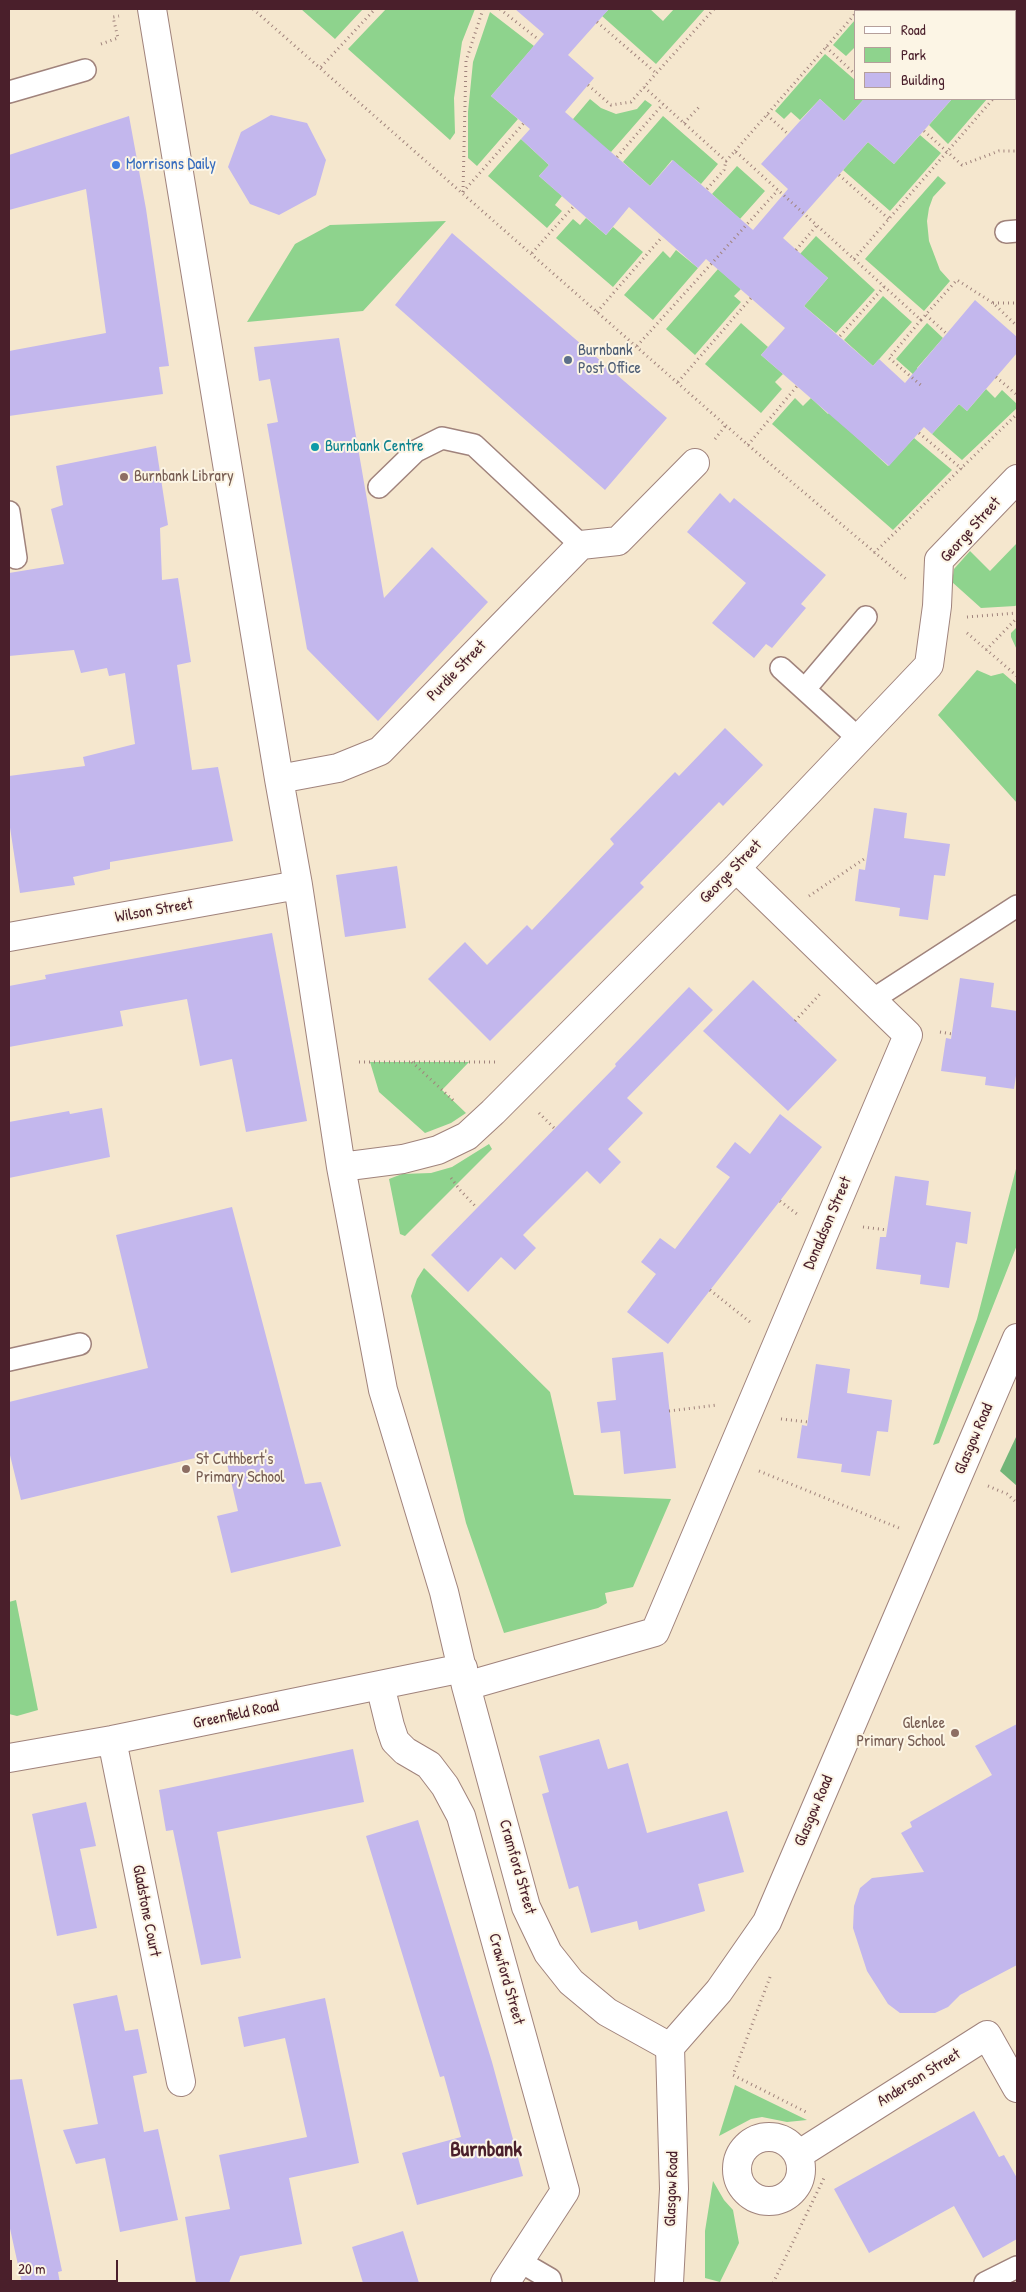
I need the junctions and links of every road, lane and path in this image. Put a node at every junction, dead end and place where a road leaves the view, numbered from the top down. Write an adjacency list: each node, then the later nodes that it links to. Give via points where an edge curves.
1 (253, 9): 11 (path)
2 (375, 9): 11 (path)
3 (483, 9): 34 (path, via 466,61)
4 (500, 9): 9 (path)
5 (714, 9): 13 (path)
6 (152, 10): 12 (path, via 113,17 118,38 80,51); 78 (street)
7 (854, 14): 10 (path)
8 (597, 22): 13 (path)
9 (539, 40)
10 (826, 47): 14 (path); 21 (path)
11 (321, 68): 34 (path)
12 (85, 70): 17 (lane)
13 (656, 73): 16 (path)
14 (854, 73)
15 (588, 85): 16 (path, via 611,105 631,102)
16 (644, 87): 19 (path)
17 (9, 92)
18 (992, 100): 28 (path)
19 (663, 104): 23 (path); 29 (path)
20 (700, 106): 23 (path)
21 (767, 115): 25 (path); 27 (path)
22 (524, 123): 34 (path)
23 (684, 123): 30 (path)
24 (924, 131): 28 (path)
25 (788, 134)
26 (1017, 151): 28 (path, via 999,152 962,165)
27 (735, 152): 30 (path); 33 (path)
28 (947, 152): 36 (path)
29 (616, 158)
30 (726, 161): 32 (path, via 724,170)
31 (839, 175): 36 (path)
32 (707, 189)
33 (778, 190): 37 (path); 52 (path)
34 (462, 192): 40 (path)
35 (574, 207): 40 (path)
36 (889, 219): 41 (path)
37 (817, 225): 39 (path); 41 (path)
38 (662, 237): 46 (path)
39 (796, 250)
40 (532, 253): 46 (path)
41 (854, 259): 42 (path)
42 (884, 287): 48 (path); 51 (path)
43 (751, 298): 54 (path)
44 (1017, 303): 45 (path)
45 (993, 304): 47 (path, via 957,280); 49 (path)
46 (597, 312): 52 (path)
47 (926, 315): 48 (path); 50 (path)
48 (921, 320): 56 (path, via 889,358)
49 (1017, 326)
50 (947, 334)
51 (840, 336)
52 (637, 346): 54 (path)
53 (996, 377): 57 (path)
54 (677, 382): 60 (path)
55 (797, 386): 60 (path)
56 (922, 386)
57 (1017, 396)
58 (1017, 414): 62 (path)
59 (919, 433): 62 (path)
60 (748, 445): 67 (path)
61 (696, 463): 66 (street, via 618,541)
62 (962, 468): 67 (path)
63 (1017, 479): 69 (street, George Street, via 939,560)
64 (379, 487): 66 (lane, via 416,451 442,438 474,445)
65 (9, 512): 68 (lane)
66 (581, 545): 78 (street, Purdie Street, via 380,751 338,768)
67 (874, 553): 69 (path)
68 (16, 558)
69 (944, 612): 70 (path); 73 (path); 77 (street, George Street, via 929,665)
70 (1017, 613)
71 (866, 617): 76 (lane)
72 (1017, 618): 73 (path)
73 (986, 650): 75 (path)
74 (781, 668): 76 (lane)
75 (1017, 676)
76 (805, 690): 77 (lane)
77 (858, 738): 80 (street, George Street)
78 (279, 779): 81 (street)
79 (867, 857): 83 (path)
80 (736, 868): 83 (street, Donaldson Street); 88 (street, George Street)
81 (298, 885): 84 (street, Wilson Street); 86 (street, Cramford Street)
82 (1017, 906): 85 (lane)
83 (783, 914): 85 (street, Donaldson Street)
84 (9, 937)
85 (872, 1000): 94 (street, Donaldson Street, via 908,1035)
86 (326, 1062): 87 (path); 90 (street, Cramford Street)
87 (412, 1062): 88 (path); 89 (path)
88 (543, 1062): 89 (street, George Street)
89 (479, 1125): 90 (street, George Street, via 467,1136 438,1150 403,1159)
90 (341, 1167): 103 (street, Cramford Street, via 383,1390 444,1592)
91 (710, 1290): 94 (path)
92 (1017, 1338): 99 (street, Glasgow Road)
93 (80, 1344): 95 (lane)
94 (776, 1344): 97 (street, Donaldson Street)
95 (9, 1360)
96 (669, 1411): 97 (path, via 716,1404)
97 (746, 1416): 98 (street, Donaldson Street)
98 (728, 1459): 101 (path); 102 (street, Donaldson Street)
99 (960, 1474): 100 (path, via 1007,1494); 108 (street, Glasgow Road, via 767,1922 719,1991)
100 (1017, 1503)
101 (906, 1531)
102 (655, 1632): 103 (street, Greenfield Road)
103 (465, 1677): 104 (street, Greenfield Road); 108 (street, Cramford Street, via 526,1907 548,1953 571,1982 607,2012)
104 (380, 1685): 105 (street, Greenfield Road); 114 (street, Crawford Street, via 395,1741 429,1765 461,1816 565,2191)
105 (112, 1740): 106 (street, Greenfield Road); 109 (street, Gladstone Court)
106 (9, 1758)
107 (771, 1976): 111 (path, via 733,2075)
108 (670, 2047): 118 (street, Glasgow Road, via 674,2189)
109 (181, 2082)
110 (1017, 2088): 111 (street, Anderson Street, via 987,2035)
111 (839, 2129): 112 (street, Anderson Street)
112 (798, 2155)
113 (825, 2177): 119 (path)
114 (519, 2261): 116 (street, Crawford Street); 117 (lane, via 550,2279)
115 (1017, 2267): 120 (lane)
116 (504, 2283)
117 (551, 2283)
118 (669, 2283)
119 (773, 2283)
120 (985, 2283)

